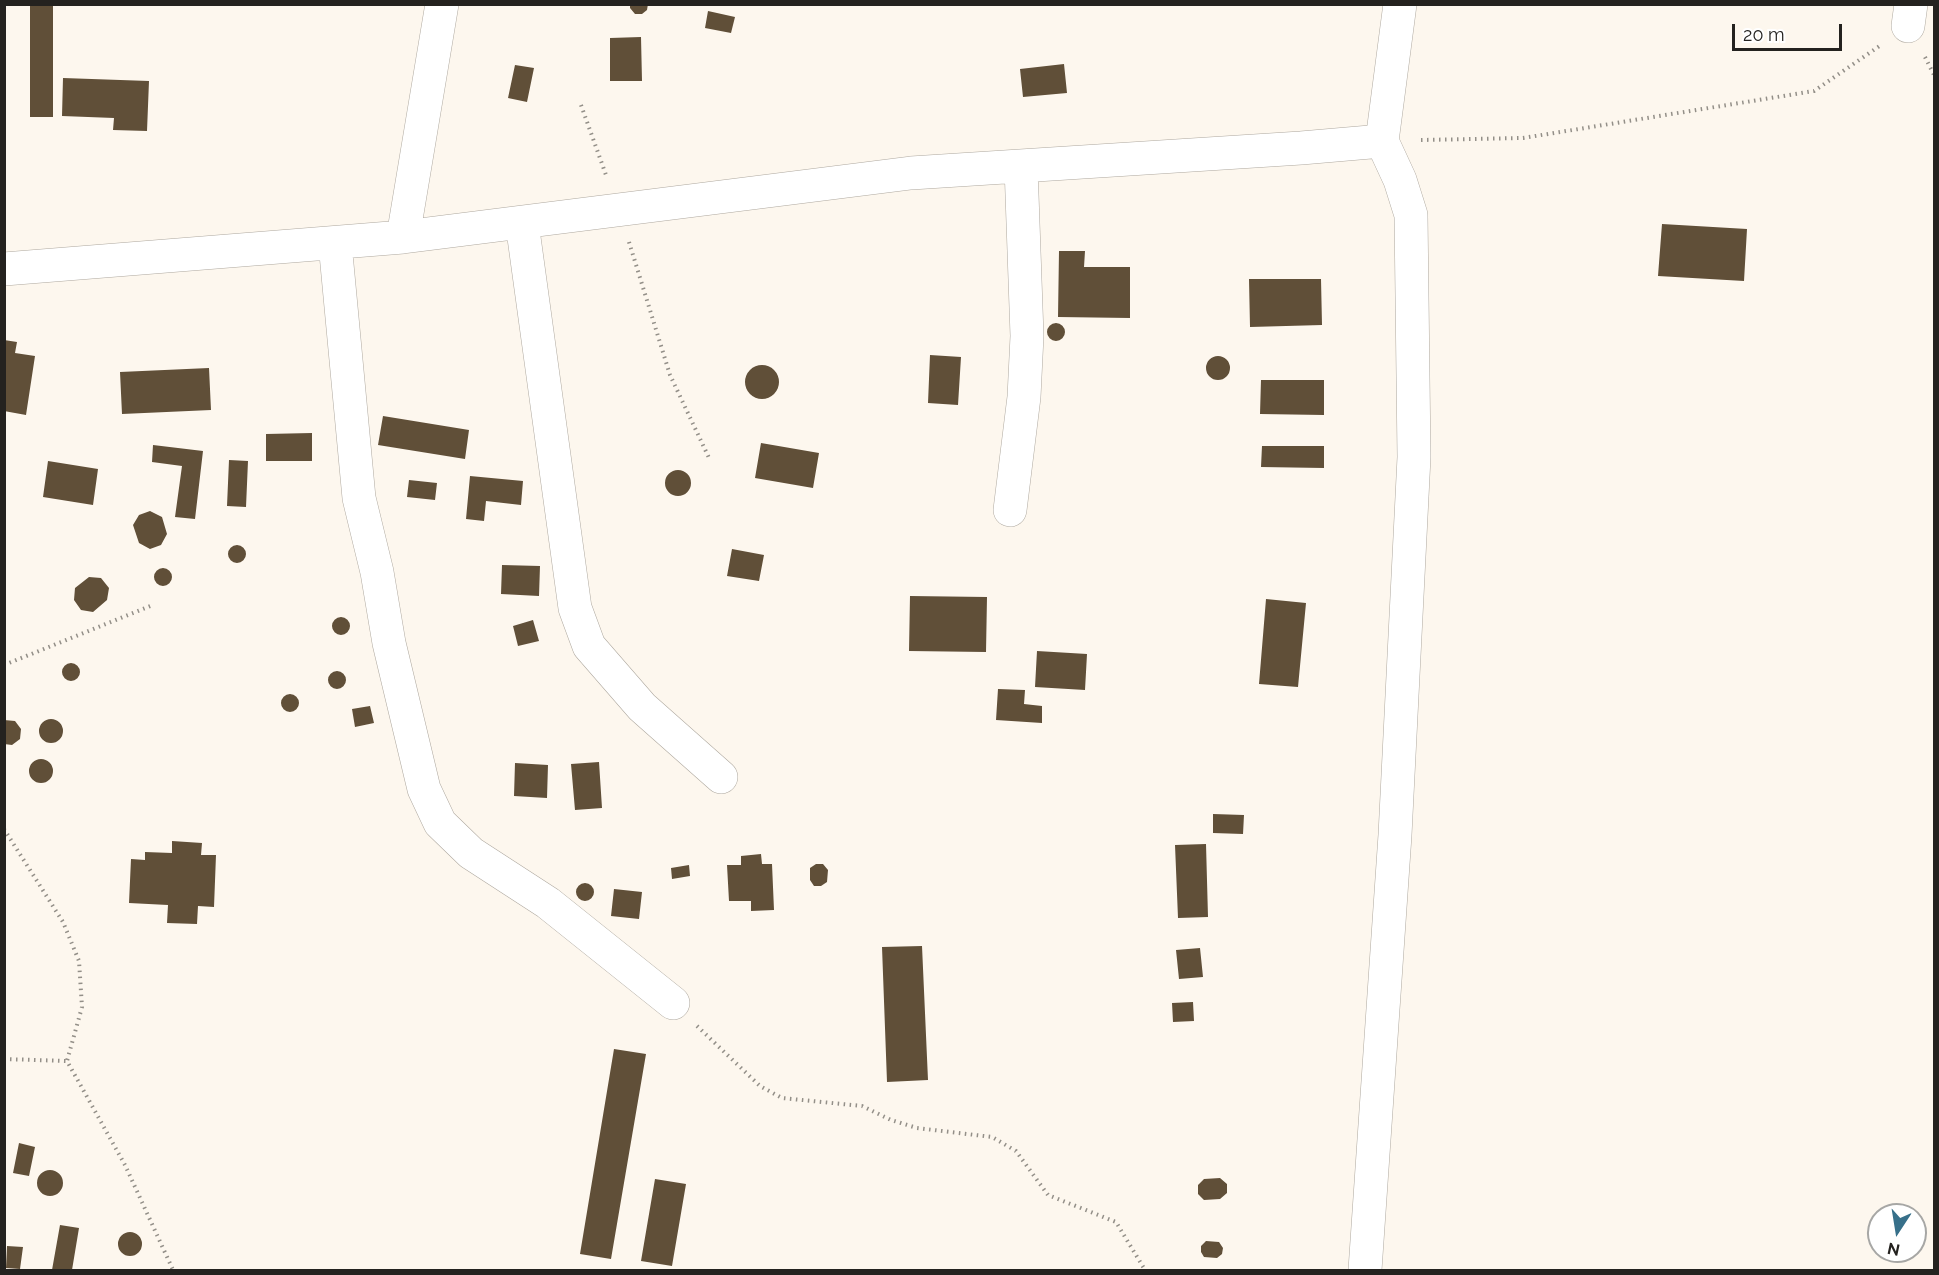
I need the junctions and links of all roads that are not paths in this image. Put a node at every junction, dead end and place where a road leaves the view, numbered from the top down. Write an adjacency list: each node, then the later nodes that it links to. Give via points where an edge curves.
1 (442, 4): 6 (street)
2 (1400, 4): 3 (street)
3 (1382, 141): 4 (street); 12 (street, via 1411,215 1414,457 1395,835)
4 (1021, 166): 5 (street, via 911,173); 9 (street, via 1027,336)
5 (522, 223): 6 (street); 10 (street, via 575,608 588,646 642,706)
6 (403, 237): 7 (street)
7 (335, 243): 8 (street); 11 (street, via 359,498 424,789 440,823 471,853 548,903)
8 (4, 270)
9 (1010, 510)
10 (721, 777)
11 (673, 1003)
12 (1365, 1270)

